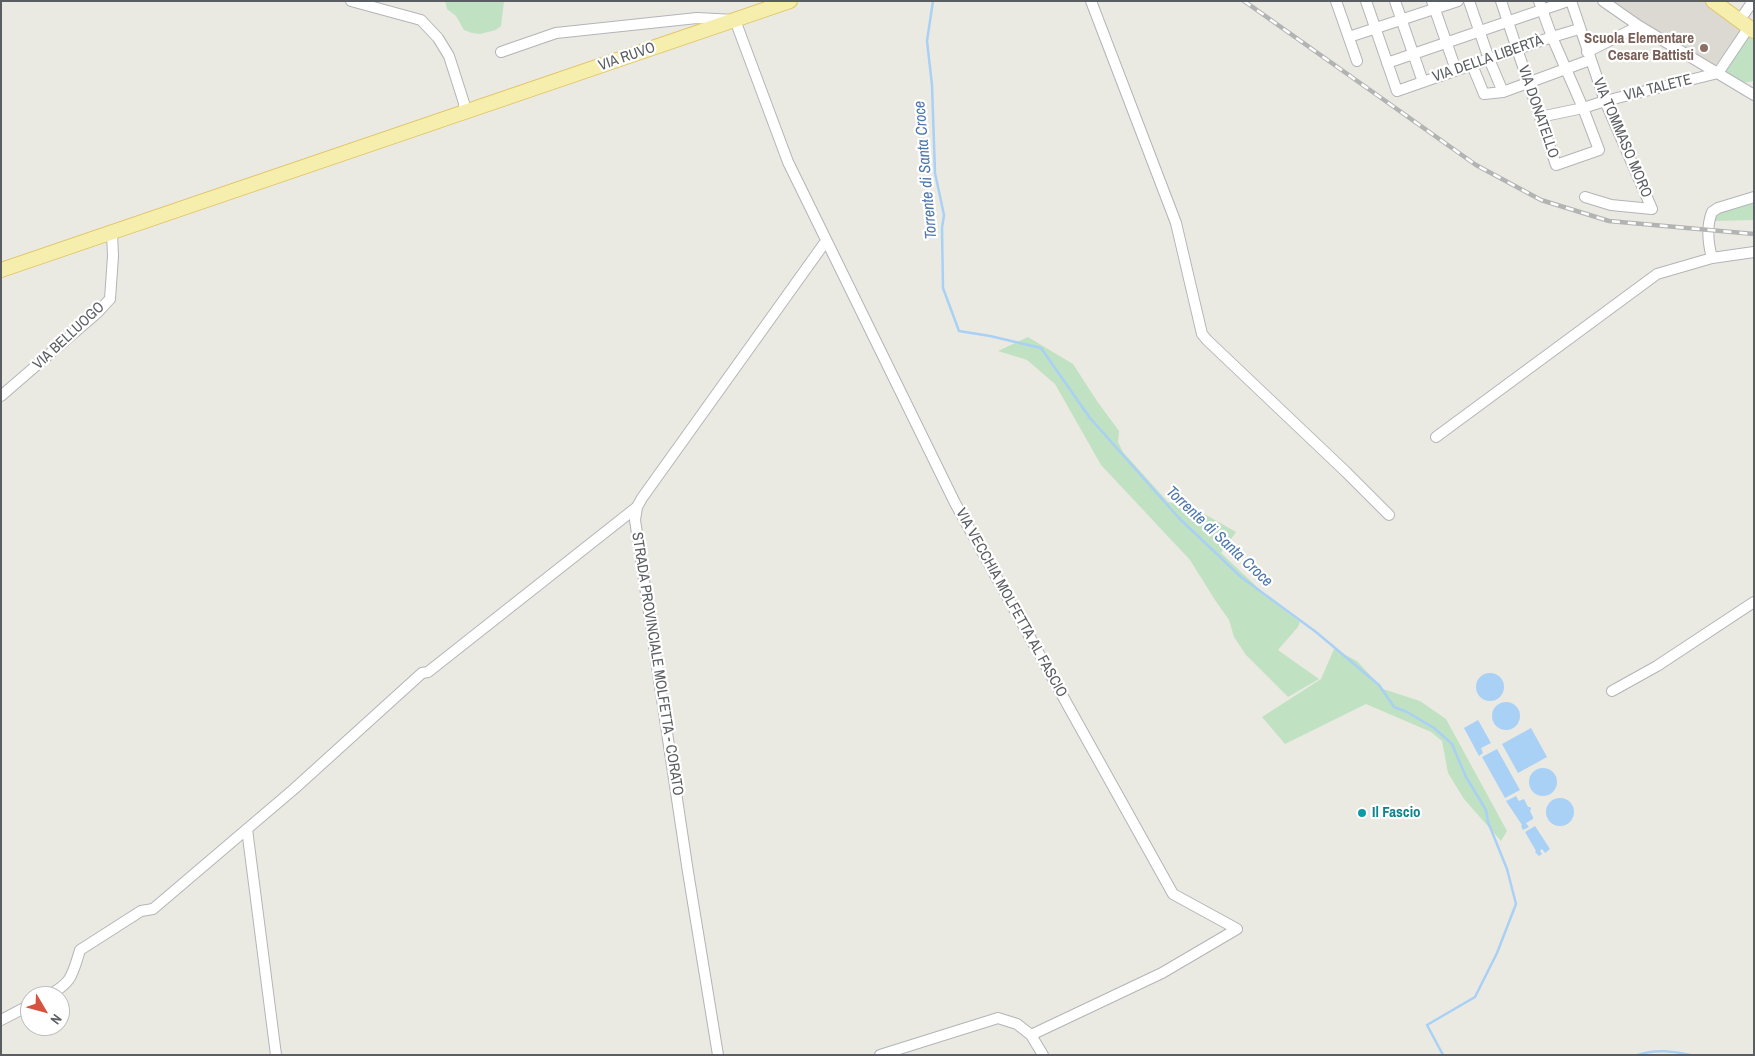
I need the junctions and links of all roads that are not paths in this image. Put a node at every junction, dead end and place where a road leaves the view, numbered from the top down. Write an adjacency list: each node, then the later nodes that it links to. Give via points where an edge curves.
1 (351, 1): 45 (street, via 421,20 449,56 464,103)
2 (790, 1): 17 (main road, VIA RUVO)
3 (1091, 1): 57 (street, via 1176,223 1202,334)
4 (1336, 1): 25 (street)
5 (1366, 1): 22 (street)
6 (1396, 1): 18 (street)
7 (1458, 1): 16 (street)
8 (1469, 1): 24 (street)
9 (1501, 1): 19 (street, VIA DONATELLO)
10 (1570, 1): 15 (street); 23 (street, VIA TOMMASO MORO)
11 (1602, 1): 21 (street)
12 (1713, 1): 20 (main road)
13 (1726, 1): 20 (main road)
14 (1753, 1): 20 (street)
15 (1541, 5): 19 (street); 26 (street)
16 (1433, 6): 18 (street); 27 (street)
17 (735, 20): 29 (street, via 697,18 556,33); 45 (main road, VIA RUVO); 50 (street, VIA VECCHIA MOLFETTA AL FASCIO, via 788,162)
18 (1402, 20): 22 (street); 30 (street)
19 (1508, 21): 24 (street); 28 (street, VIA DONATELLO)
20 (1750, 23): 38 (street)
21 (1639, 26): 31 (street); 38 (street)
22 (1375, 29): 25 (street); 34 (street)
23 (1579, 30): 26 (street, VIA DELLA LIBERTÀ); 31 (street, VIA TOMMASO MORO)
24 (1480, 31): 27 (street); 32 (street)
25 (1349, 37): 33 (street)
26 (1552, 37): 28 (street, VIA DELLA LIBERTÀ); 37 (street)
27 (1446, 42): 30 (street); 36 (street)
28 (1517, 50): 32 (street, VIA DELLA LIBERTÀ); 40 (street, VIA DONATELLO)
29 (501, 52)
30 (1412, 54): 34 (street); 39 (street)
31 (1589, 56): 37 (street); 43 (street, VIA TOMMASO MORO)
32 (1489, 59): 35 (street, VIA DELLA LIBERTÀ); 41 (street)
33 (1357, 60)
34 (1387, 63): 39 (street, VIA DELLA LIBERTÀ, via 1397,91)
35 (1472, 65): 36 (street, VIA DELLA LIBERTÀ); 41 (street, via 1484,94)
36 (1456, 70): 39 (street, VIA DELLA LIBERTÀ)
37 (1566, 70): 40 (street); 44 (street)
38 (1718, 73): 42 (street); 43 (street, VIA TALETE)
39 (1423, 82)
40 (1528, 83): 41 (street); 46 (street, VIA DONATELLO)
41 (1503, 92)
42 (1754, 95)
43 (1605, 101): 44 (street, VIA TALETE); 47 (street, VIA TOMMASO MORO, via 1652,209 1611,205)
44 (1583, 108): 46 (street, VIA TALETE); 46 (street, VIA DONATELLO, via 1599,150 1556,165)
45 (464, 113): 49 (main road, VIA RUVO)
46 (1540, 117)
47 (1585, 197)
48 (1754, 197): 52 (street, via 1712,212 1708,238)
49 (112, 233): 53 (main road, VIA RUVO); 54 (street, VIA BELLUOGO, via 110,299)
50 (826, 241): 56 (street); 64 (street, VIA VECCHIA MOLFETTA AL FASCIO, via 955,503 1173,894 1237,929 1162,973)
51 (1754, 252): 52 (street)
52 (1712, 258): 55 (street, via 1657,274)
53 (1, 270)
54 (1, 396)
55 (1436, 437)
56 (637, 507): 60 (street, via 428,672 422,673); 66 (street, STRADA PROVINCIALE MOLFETTA - CORATO, via 636,534)
57 (1389, 516)
58 (1754, 602): 59 (street, via 1657,666)
59 (1612, 691)
60 (247, 829): 61 (street, via 153,908 141,911 80,950 72,977); 65 (street)
61 (63, 986)
62 (20, 1010): 63 (street)
63 (1, 1020)
64 (1030, 1035): 67 (street, via 1017,1024 998,1018); 68 (street)
65 (276, 1055)
66 (718, 1055)
67 (880, 1055)
68 (1043, 1055)

